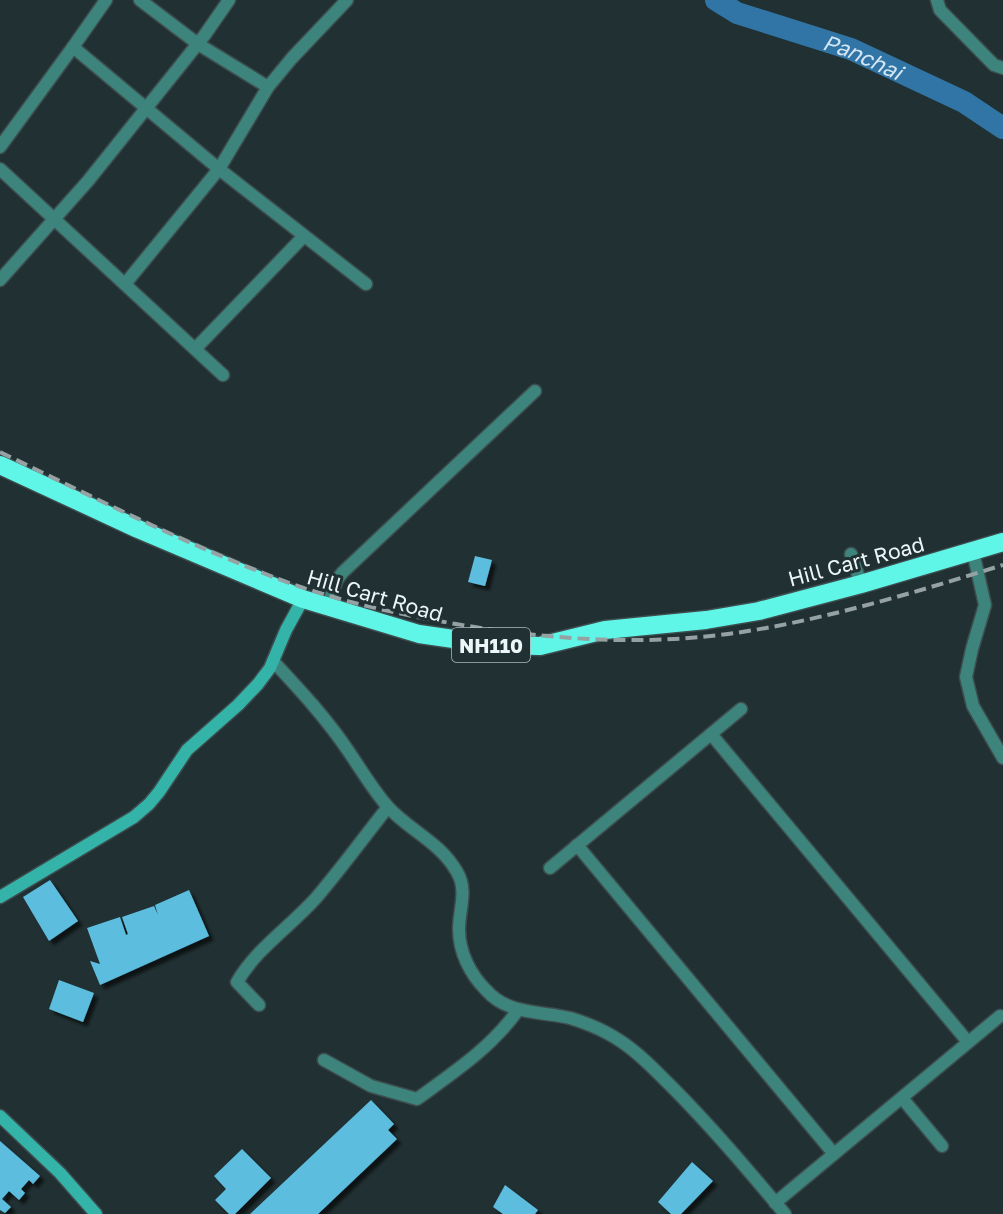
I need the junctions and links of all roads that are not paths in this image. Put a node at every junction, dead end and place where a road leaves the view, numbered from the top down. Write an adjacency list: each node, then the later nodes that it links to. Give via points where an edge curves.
1 (106, 0): 7 (street)
2 (140, 0): 6 (street)
3 (229, 0): 6 (street)
4 (347, 0): 9 (street)
5 (937, 0): 8 (street, via 940,10 994,65)
6 (198, 44): 9 (street); 10 (street)
7 (73, 47): 10 (street); 11 (street)
8 (1003, 68)
9 (268, 87): 13 (street)
10 (147, 109): 13 (street); 14 (street)
11 (0, 147)
12 (0, 169): 14 (street)
13 (219, 169): 15 (street); 17 (street)
14 (54, 218): 16 (street); 17 (street)
15 (304, 236): 18 (street); 19 (street)
16 (0, 280)
17 (125, 284): 19 (street)
18 (366, 284)
19 (195, 349): 20 (street)
20 (223, 375)
21 (535, 391): 28 (street, via 342,573)
22 (0, 465): 27 (highway, Hill Cart Road / NH110)
23 (1001, 545): 24 (highway, Hill Cart Road / NH110)
24 (973, 552): 26 (highway, Hill Cart Road / NH110); 32 (street, via 985,605 966,677 973,706)
25 (851, 554): 26 (street)
26 (861, 584): 28 (highway, Hill Cart Road / NH110, via 759,611 605,630 540,646 450,640)
27 (303, 599): 28 (highway, Hill Cart Road / NH110); 29 (street)
28 (327, 607)
29 (273, 661): 33 (street, via 326,721); 36 (street, via 238,705 187,750 149,804 134,817)
30 (741, 709): 31 (street)
31 (711, 734): 34 (street); 40 (street)
32 (1003, 758)
33 (388, 807): 37 (street, via 315,899 246,966 237,982); 38 (street, via 436,845 459,874 463,889 460,944 465,960 486,991)
34 (577, 845): 35 (street); 45 (street)
35 (550, 868)
36 (0, 897)
37 (259, 1005)
38 (518, 1010): 41 (street, via 478,1054 417,1099 371,1086); 46 (street, via 589,1024 629,1047 690,1105)
39 (1000, 1016): 40 (street)
40 (968, 1042): 42 (street)
41 (324, 1060)
42 (902, 1098): 44 (street); 45 (street)
43 (0, 1116): 47 (street)
44 (942, 1146)
45 (834, 1154): 46 (street)
46 (775, 1203): 48 (street)
47 (96, 1214)
48 (785, 1214)

